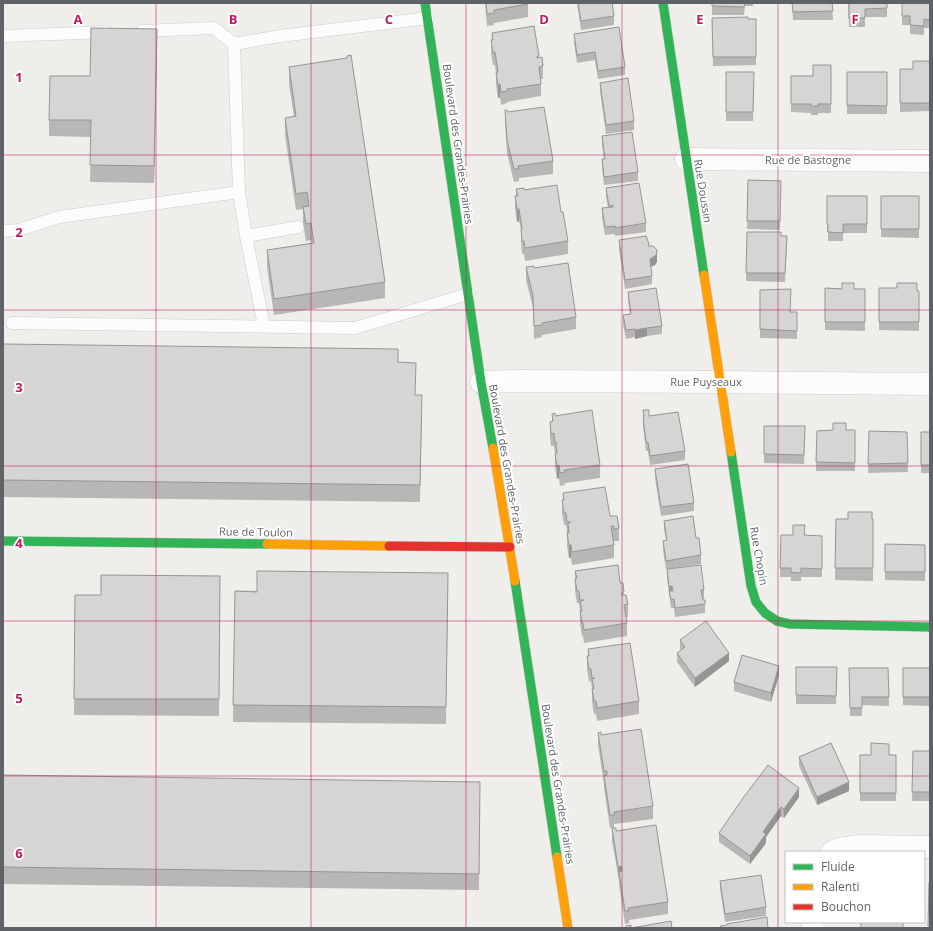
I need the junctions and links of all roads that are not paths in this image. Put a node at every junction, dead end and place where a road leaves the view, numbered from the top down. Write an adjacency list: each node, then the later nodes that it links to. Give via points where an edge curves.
1 (425, 3): 3 (street, Boulevard des Grandes-Prairies)
2 (663, 3): 6 (street, Rue Doussin)
3 (428, 18): 5 (lane); 12 (street, Boulevard des Grandes-Prairies)
4 (3, 36): 5 (lane, via 214,28)
5 (234, 44): 8 (lane)
6 (686, 159): 7 (street, Rue de Bastogne); 16 (street, Rue Doussin)
7 (930, 161)
8 (239, 192): 10 (lane, via 59,217 19,230); 11 (lane)
9 (298, 227): 11 (lane)
10 (3, 231)
11 (246, 236): 14 (lane)
12 (468, 294): 14 (lane, via 355,328); 15 (street, Boulevard des Grandes-Prairies)
13 (12, 323): 14 (lane)
14 (264, 326)
15 (481, 382): 16 (street, Rue Puyseaux); 19 (street, Boulevard des Grandes-Prairies)
16 (720, 382): 17 (street, Rue Puyseaux); 20 (street, Rue Chopin, via 751,586 756,602 765,613 777,621 790,624)
17 (930, 384)
18 (3, 541): 19 (street, Rue de Toulon)
19 (510, 546): 23 (street, Boulevard des Grandes-Prairies)
20 (930, 627)
21 (930, 847): 22 (street, via 857,846)
22 (834, 851)
23 (568, 928)

